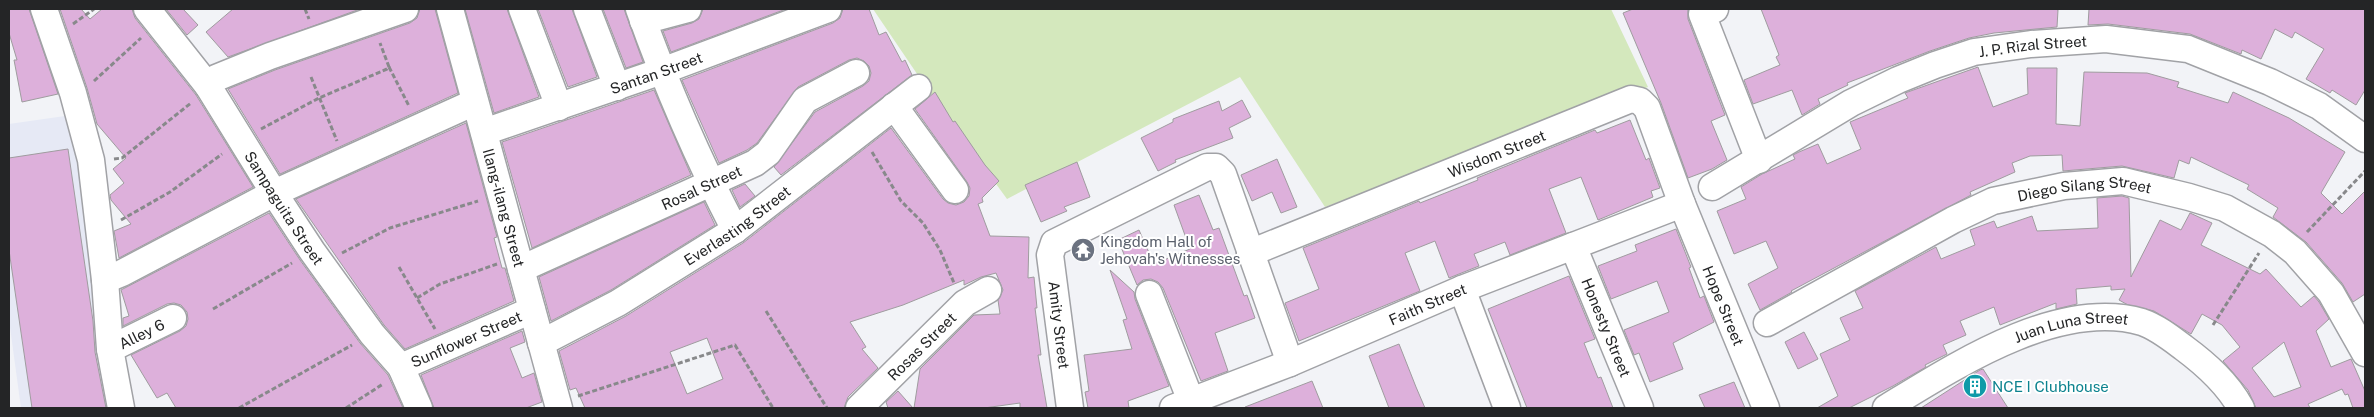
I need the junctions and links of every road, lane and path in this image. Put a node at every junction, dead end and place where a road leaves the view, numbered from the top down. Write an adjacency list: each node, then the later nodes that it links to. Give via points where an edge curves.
1 (44, 9): 19 (street)
2 (405, 9): 11 (street)
3 (450, 9): 21 (street, Ilang-ilang Street)
4 (522, 9): 23 (street)
5 (588, 9): 17 (street)
6 (688, 9): 10 (street)
7 (828, 9): 13 (street, Santan Street)
8 (1705, 10): 29 (street)
9 (153, 15): 16 (street, Sampaguita Street); 19 (path, via 93,82)
10 (641, 15): 13 (street)
11 (371, 20): 12 (path); 16 (street, via 216,78)
12 (389, 67): 20 (path); 24 (path)
13 (662, 71): 17 (street, Santan Street); 33 (street)
14 (856, 73): 33 (street, Rosal Street, via 805,100 768,153 755,163)
15 (310, 77): 20 (path)
16 (208, 86): 27 (street, Sampaguita Street); 31 (path, via 122,158)
17 (617, 88): 23 (street, Santan Street)
18 (918, 88): 22 (street, Everlasting Street)
19 (73, 96): 31 (street)
20 (319, 98): 27 (path); 30 (path)
21 (475, 102): 24 (street); 25 (street, Ilang-ilang Street)
22 (894, 106): 26 (street, Everlasting Street); 35 (street)
23 (559, 107): 25 (street, Santan Street)
24 (418, 128): 30 (street)
25 (484, 132): 37 (street, Ilang-ilang Street)
26 (861, 134): 40 (street, Everlasting Street); 52 (path, via 901,201 916,214 940,250)
27 (242, 139): 36 (street, Sampaguita Street); 39 (path, via 170,192 127,218)
28 (2365, 139): 29 (street, J. P. Rizal Street, via 2319,106 2188,49 2106,39 1974,52 1935,65 1851,103)
29 (1759, 160): 34 (street, J. P. Rizal Street)
30 (345, 161): 36 (street)
31 (91, 163): 39 (street)
32 (2365, 171): 41 (path)
33 (711, 184): 40 (street); 45 (street, Rosal Street)
34 (1712, 187)
35 (955, 190)
36 (274, 193): 44 (street, Sampaguita Street); 47 (street)
37 (500, 194): 44 (path, via 390,228); 45 (street, Ilang-ilang Street)
38 (1682, 204): 42 (street, Faith Street); 43 (street, Wisdom Street, via 1646,108 1640,101 1631,99); 78 (street, Hope Street)
39 (99, 228): 47 (street)
40 (736, 230): 60 (street, Everlasting Street, via 618,303)
41 (2282, 242): 57 (street, Diego Silang Street, via 2225,208 2189,197 2123,181 2064,186 1993,201); 58 (path); 63 (street, Diego Silang Street, via 2331,293)
42 (1572, 246): 49 (street, Faith Street); 77 (street, Honesty Street)
43 (1250, 253): 64 (street); 76 (street, Amity Street, via 1223,174 1216,167 1207,166 1054,244 1050,255)
44 (317, 257): 53 (path); 59 (street, Sampaguita Street)
45 (519, 263): 51 (path, via 440,284); 54 (street, Ilang-ilang Street)
46 (399, 267): 51 (path)
47 (104, 280): 62 (street)
48 (988, 290): 52 (street, Rosas Street)
49 (1462, 290): 64 (street, Faith Street); 68 (street)
50 (1149, 294): 66 (street)
51 (417, 298): 61 (path)
52 (965, 304): 75 (street, Rosas Street)
53 (213, 309)
54 (532, 310): 60 (street, Ilang-ilang Street); 61 (street, Sunflower Street)
55 (766, 311): 74 (path)
56 (173, 318): 62 (street, Alley 6)
57 (1767, 323)
58 (2213, 325)
59 (372, 334): 65 (street, Sampaguita Street); 70 (path)
60 (541, 343): 67 (street, Ilang-ilang Street)
61 (446, 348): 65 (street, Sunflower Street)
62 (110, 350): 69 (street)
63 (2365, 353)
64 (1290, 363): 66 (street, Faith Street)
65 (401, 367): 71 (path, via 389,380); 72 (street, Sampaguita Street)
66 (1182, 405)
67 (559, 406): 73 (path, via 735,345)
68 (1504, 407)
69 (121, 408)
70 (240, 408)
71 (346, 408)
72 (420, 408)
73 (773, 408)
74 (827, 408)
75 (859, 408)
76 (1070, 408)
77 (1640, 408)
78 (1766, 408)
79 (1886, 408): 80 (street, Juan Luna Street, via 1945,371 2049,324 2084,318 2119,318 2144,323 2170,338 2219,377)
80 (2241, 408)

